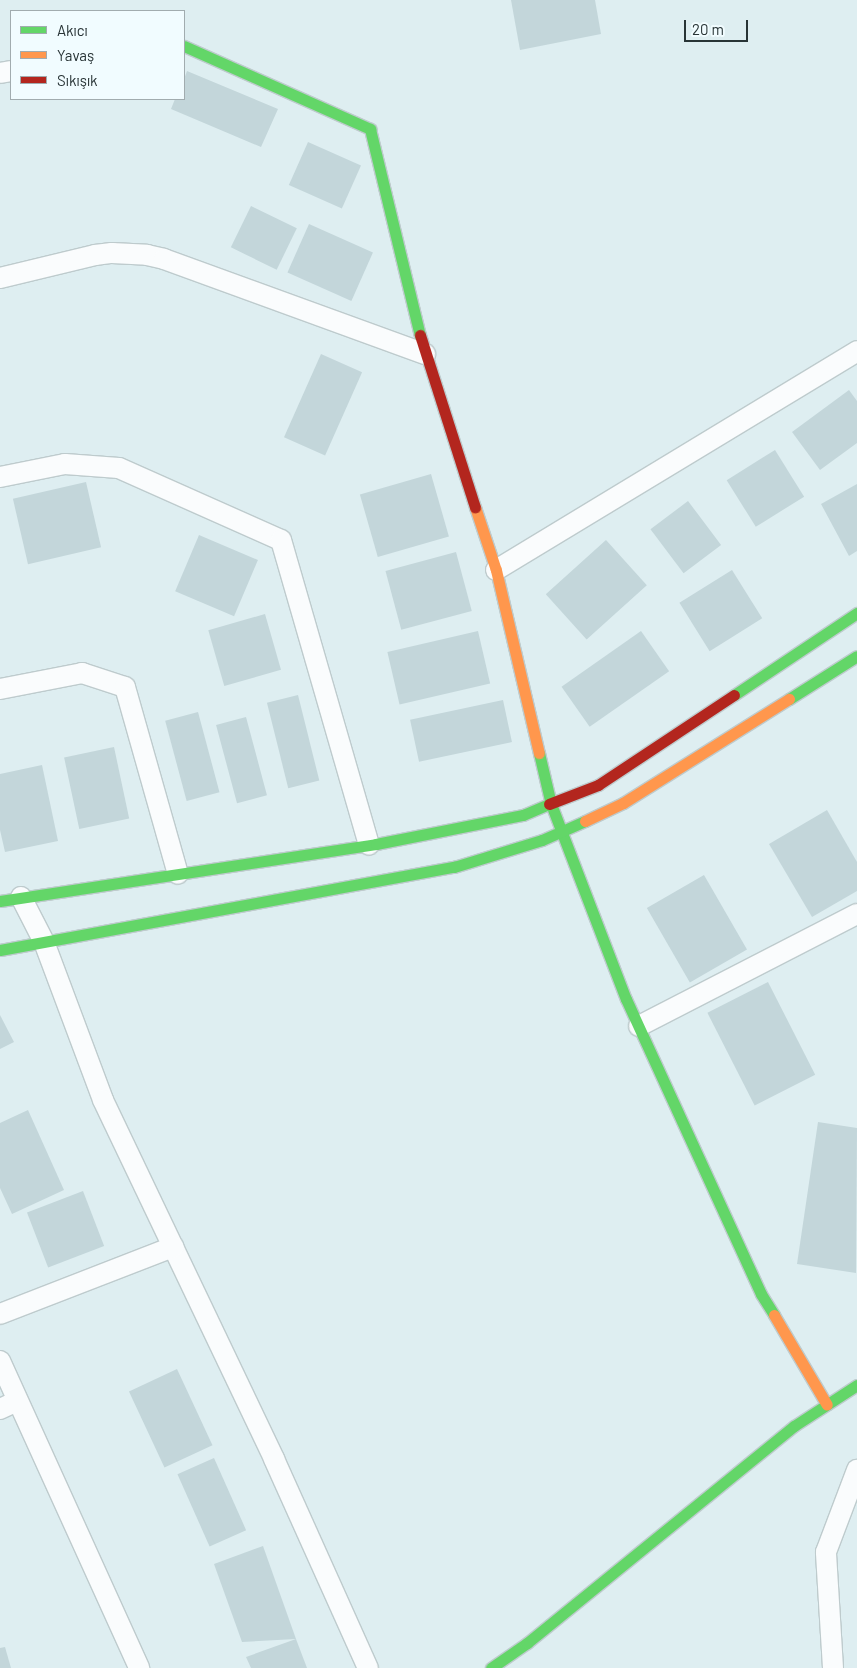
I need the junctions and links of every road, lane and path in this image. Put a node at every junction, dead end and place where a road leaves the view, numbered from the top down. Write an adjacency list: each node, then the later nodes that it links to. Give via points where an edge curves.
1 (185, 46): 4 (street, via 370,129)
2 (0, 278): 4 (street, via 95,255 147,255)
3 (857, 351): 6 (street)
4 (425, 354): 6 (street)
5 (0, 477): 12 (street, via 65,464 119,468 281,540)
6 (496, 570): 10 (street)
7 (857, 613): 10 (street, via 598,785)
8 (857, 656): 11 (street, via 623,803)
9 (0, 689): 13 (street, via 82,673 125,687)
10 (551, 804): 11 (street); 12 (street, via 523,815)
11 (560, 831): 17 (street, via 542,840 454,867); 19 (street)
12 (369, 845): 13 (street)
13 (178, 874): 14 (street)
14 (21, 897): 15 (street); 17 (street)
15 (0, 901)
16 (857, 914): 19 (street)
17 (44, 942): 18 (street); 20 (street, via 103,1100)
18 (0, 950)
19 (639, 1026): 25 (street, via 761,1294)
20 (173, 1247): 21 (street); 28 (street, via 274,1459)
21 (0, 1314)
22 (0, 1361): 24 (street)
23 (857, 1385): 25 (street)
24 (8, 1405): 27 (street)
25 (827, 1405): 29 (street, via 794,1426 527,1643)
26 (857, 1470): 30 (street, via 826,1552)
27 (139, 1668)
28 (368, 1668)
29 (491, 1668)
30 (834, 1668)

